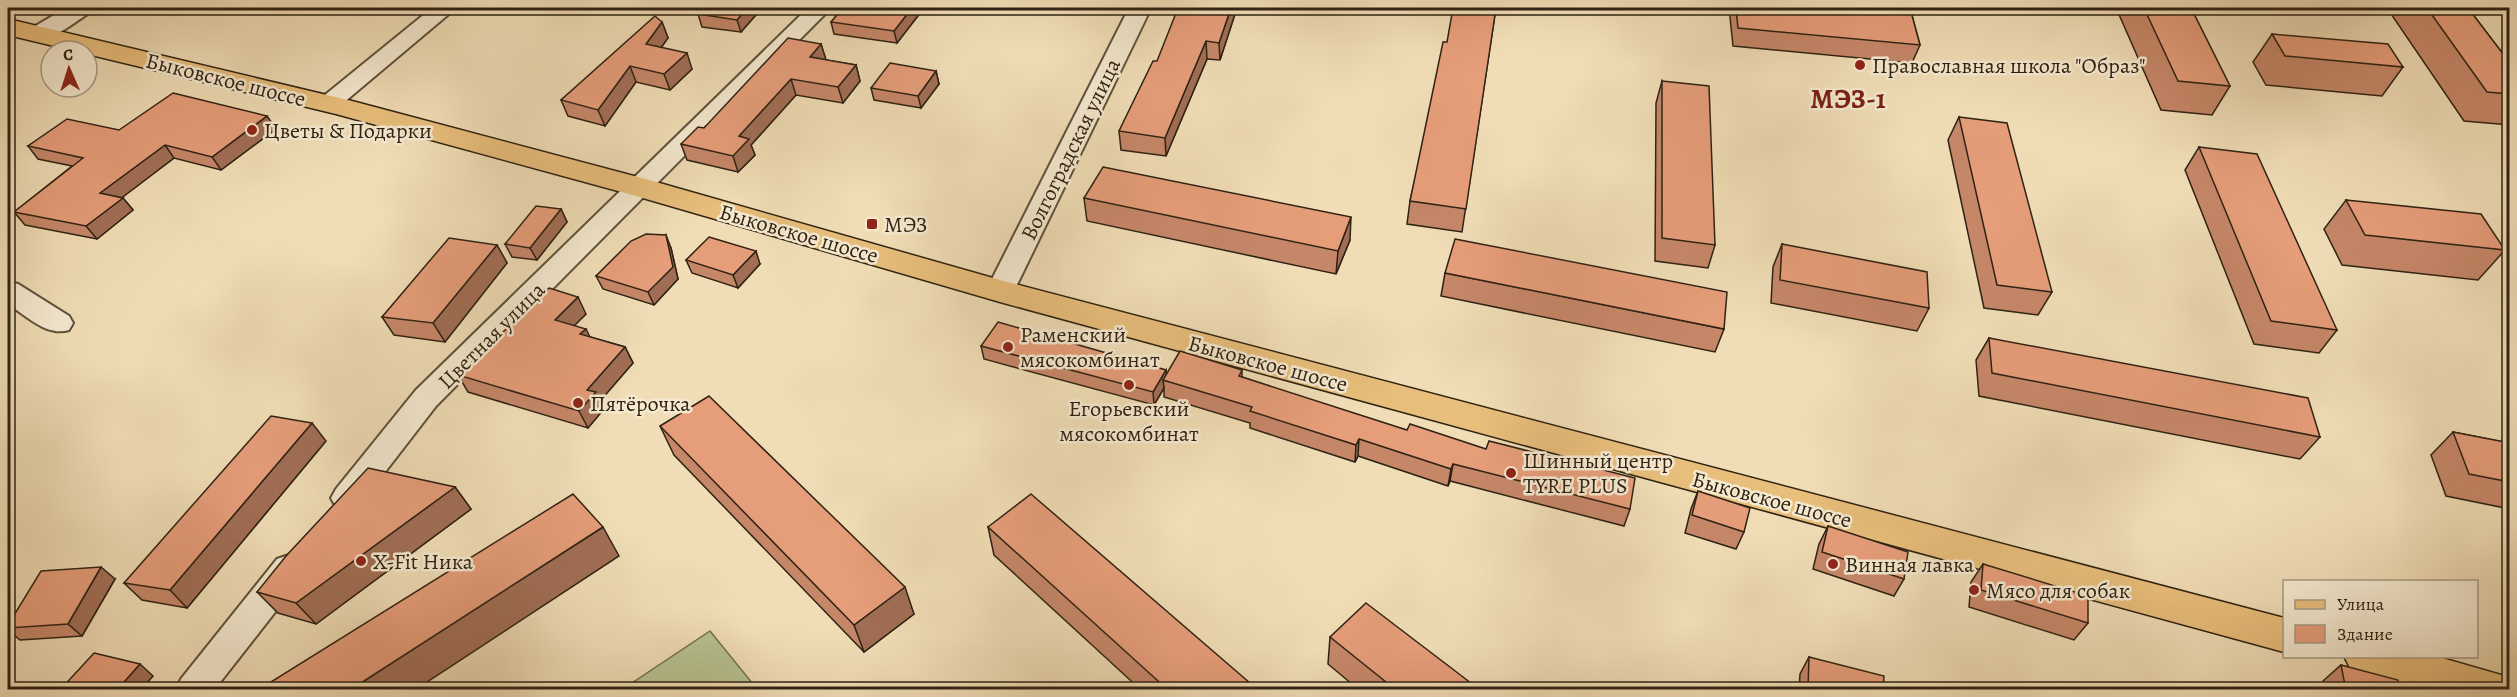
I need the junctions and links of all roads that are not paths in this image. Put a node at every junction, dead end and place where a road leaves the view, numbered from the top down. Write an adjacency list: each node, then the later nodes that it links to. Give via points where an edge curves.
1 (81, 8): 6 (street)
2 (445, 8): 7 (street)
3 (820, 8): 8 (street, Цветная улица)
4 (1140, 8): 10 (street, Волгоградская улица)
5 (8, 27): 6 (main road, Быковское шоссе)
6 (40, 33): 7 (main road, Быковское шоссе)
7 (328, 104): 8 (main road, Быковское шоссе)
8 (639, 187): 10 (main road, Быковское шоссе); 12 (street, Цветная улица, via 426,398)
9 (8, 291): 11 (street)
10 (1000, 291): 14 (main road, Быковское шоссе)
11 (59, 323)
12 (326, 523)
13 (304, 551): 16 (street)
14 (2283, 635)
15 (2368, 658): 17 (main road)
16 (193, 690)
17 (2494, 690)

